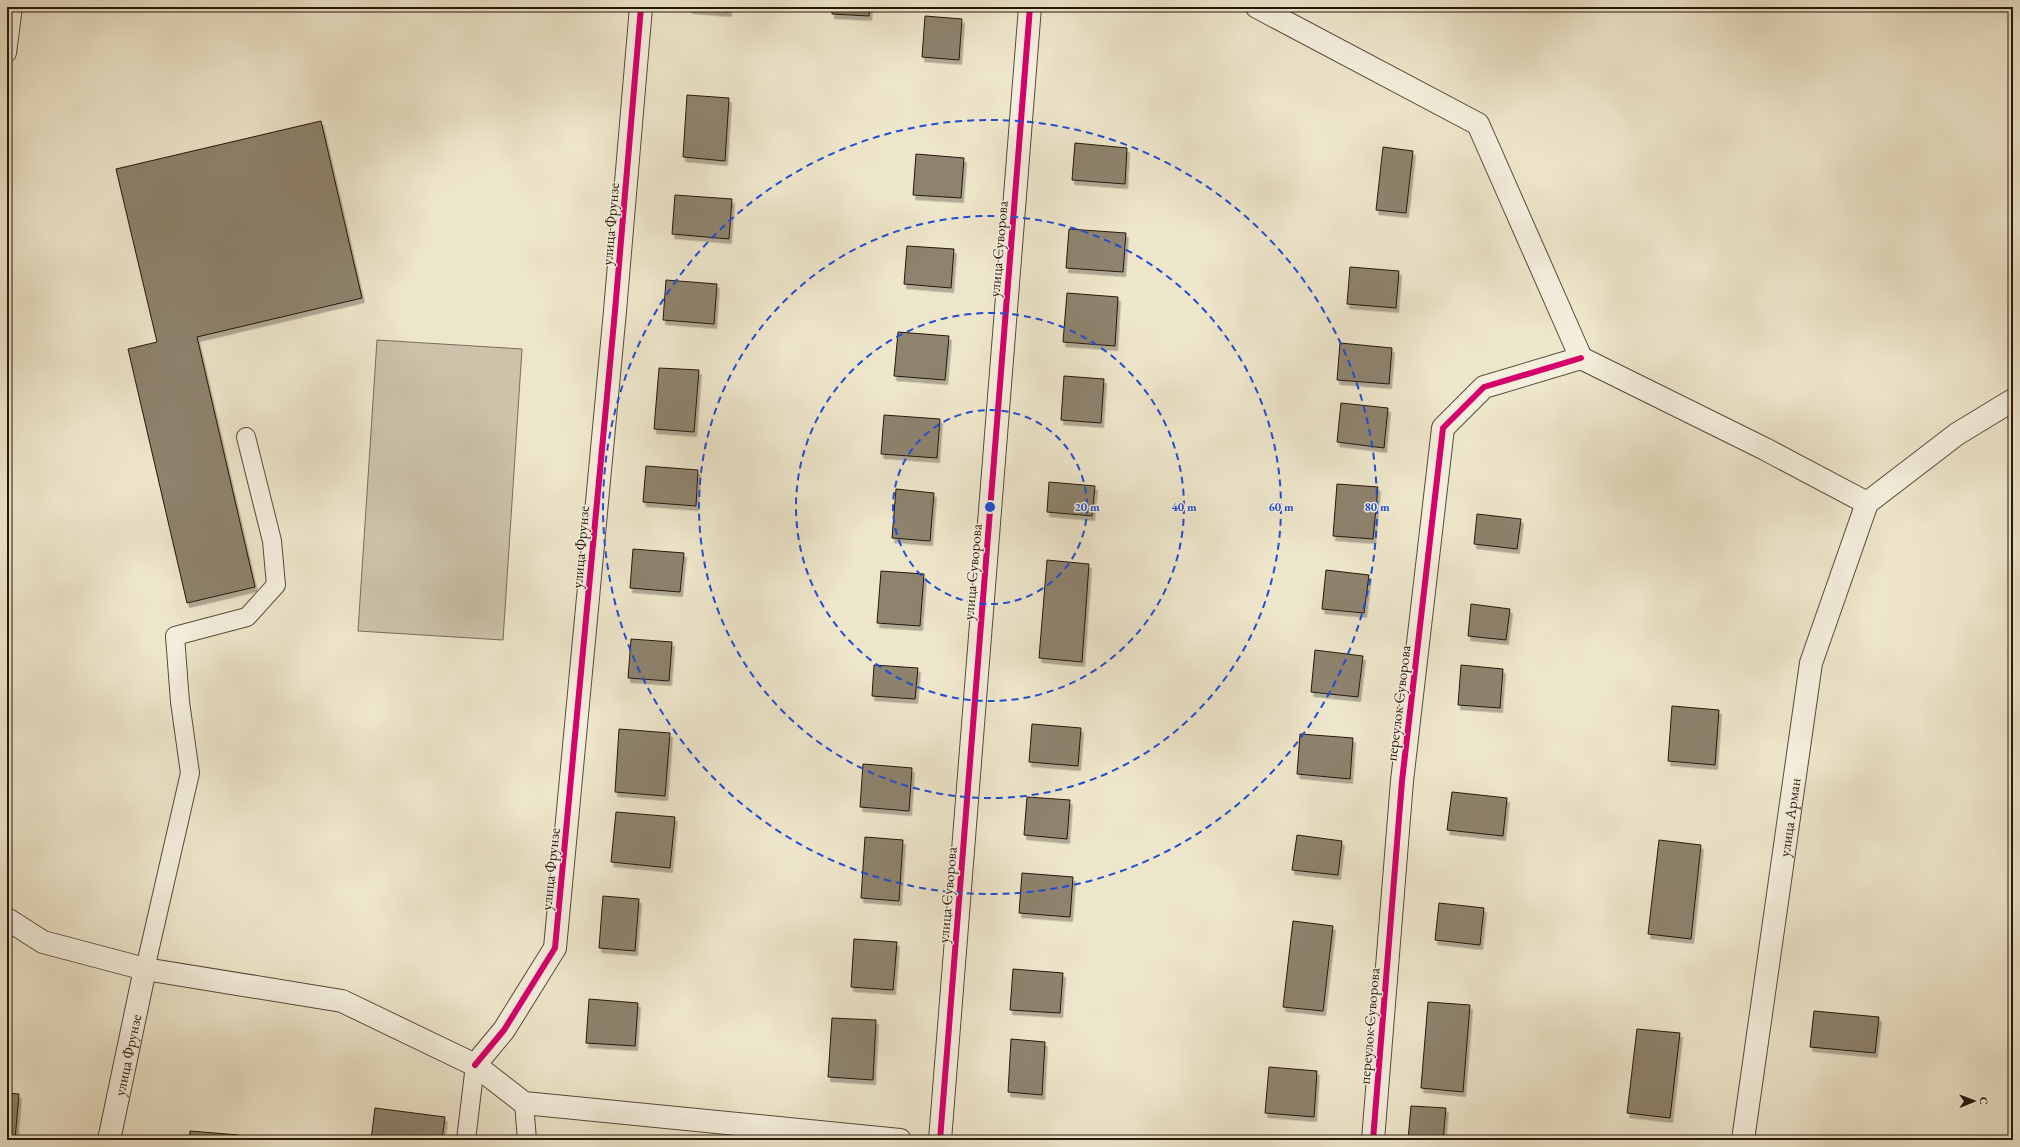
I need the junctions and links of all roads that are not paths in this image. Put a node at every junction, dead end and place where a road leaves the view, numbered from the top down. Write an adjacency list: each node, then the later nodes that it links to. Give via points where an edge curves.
1 (14, 7): 5 (lane)
2 (641, 7): 12 (street, улица Фрунзе, via 614,327 555,948 504,1030)
3 (1030, 7): 18 (street, улица Суворова)
4 (1256, 7): 6 (street, via 1478,124)
5 (7, 53)
6 (1581, 358): 9 (street, via 1765,449); 19 (street, переулок Суворова, via 1484,387 1443,428 1402,781)
7 (2013, 400): 9 (street, via 1957,434)
8 (246, 437): 11 (lane, via 272,541 276,585 247,617 176,636 180,702 190,773)
9 (1867, 503): 20 (street, улица Арман, via 1811,663)
10 (7, 919): 11 (street, via 43,942)
11 (145, 969): 12 (street, via 342,1001); 14 (street, улица Фрунзе)
12 (475, 1065): 13 (street); 15 (lane)
13 (524, 1103): 16 (lane); 17 (street)
14 (109, 1140)
15 (466, 1140)
16 (527, 1140)
17 (900, 1140)
18 (940, 1140)
19 (1372, 1140)
20 (1743, 1140)

